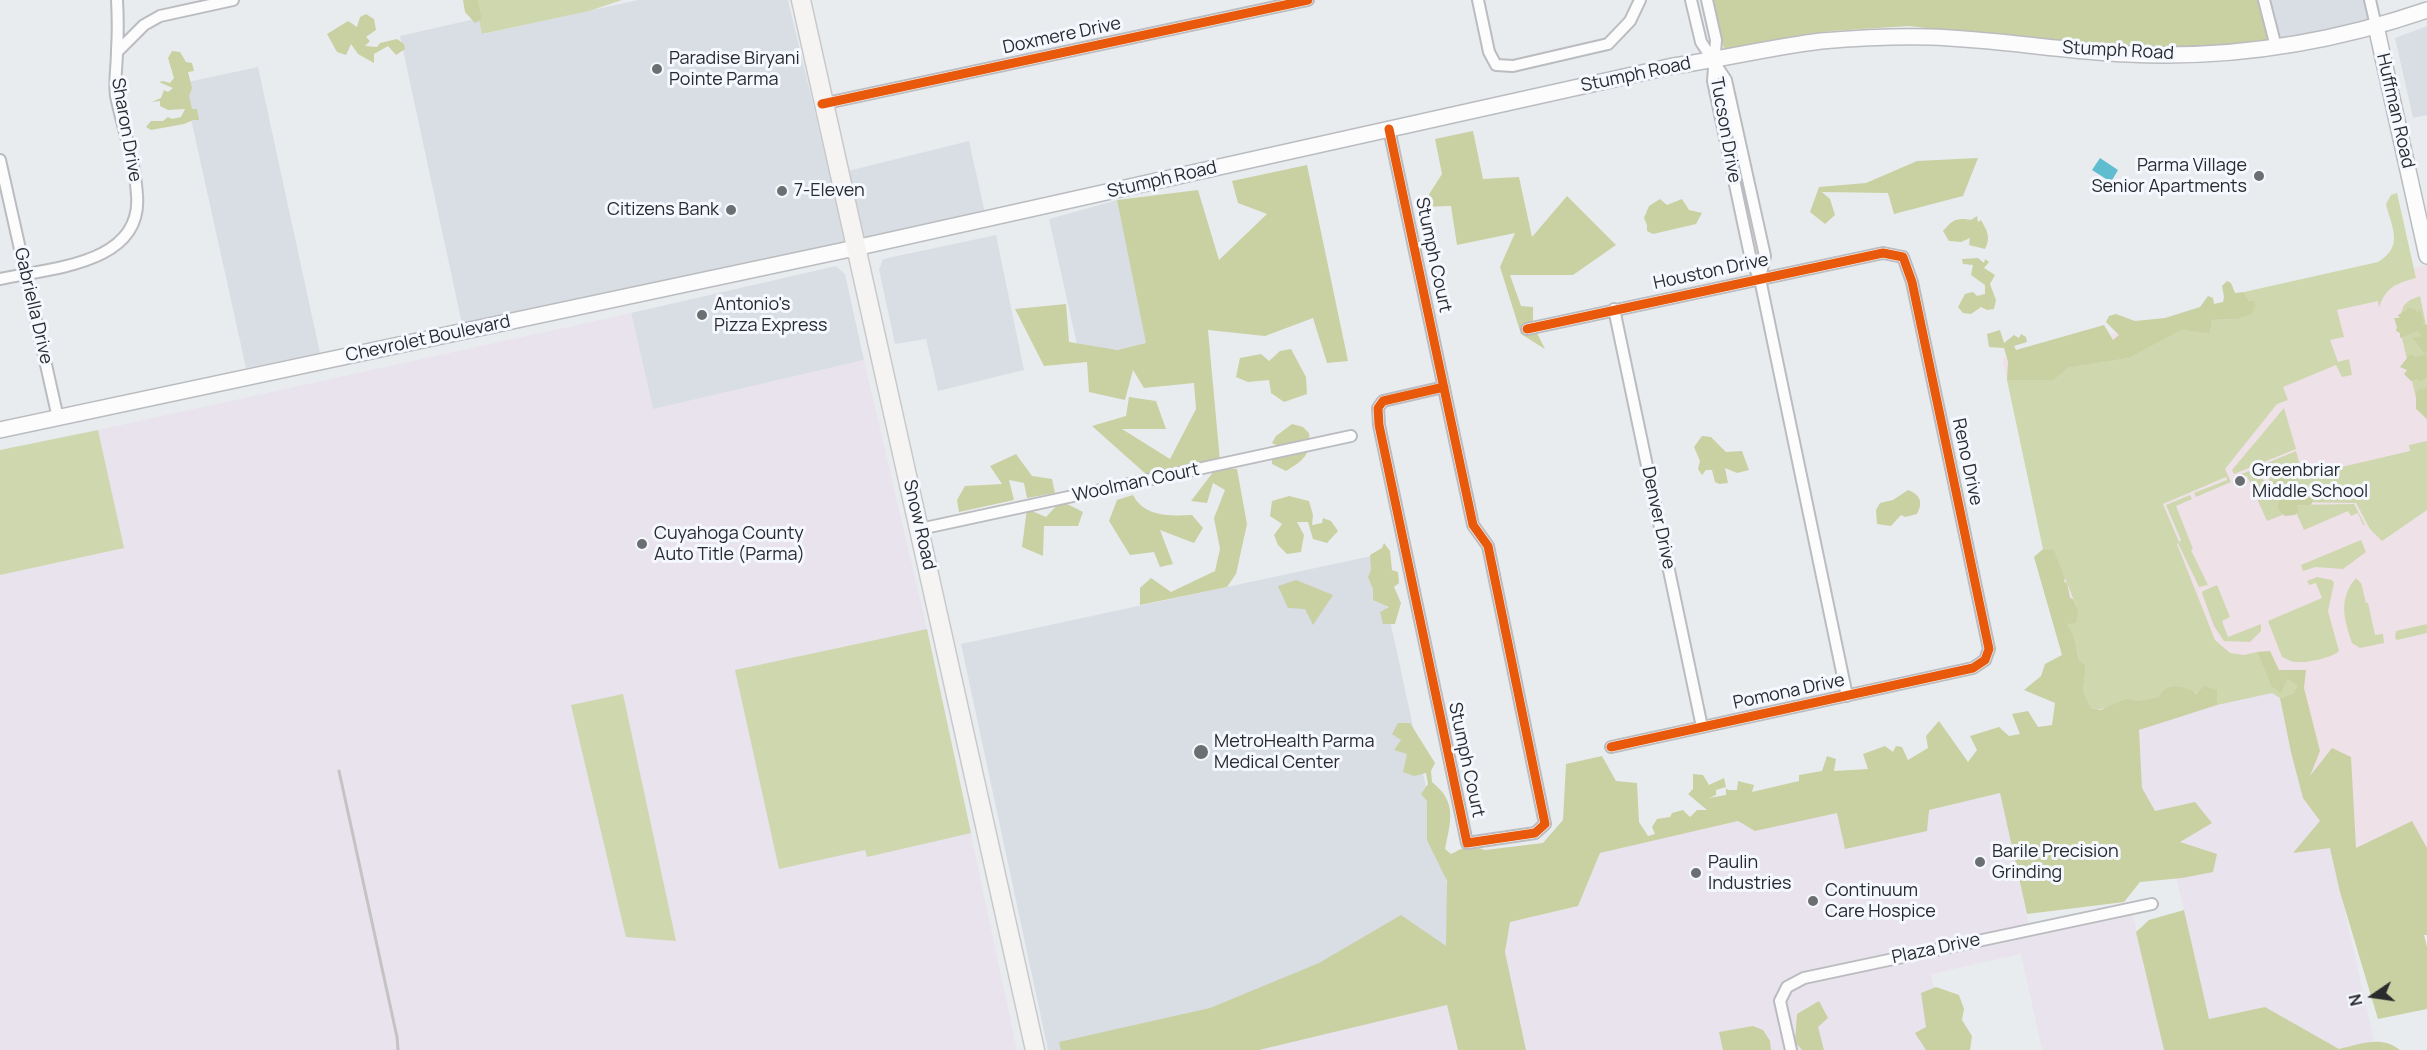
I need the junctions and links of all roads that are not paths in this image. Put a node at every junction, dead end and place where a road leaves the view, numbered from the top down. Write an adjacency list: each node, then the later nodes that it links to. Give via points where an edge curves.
1 (117, 0): 14 (street, Sharon Drive)
2 (233, 0): 14 (street, via 160,16 144,25)
3 (801, 0): 16 (main road, Snow Road)
4 (1308, 0): 16 (street, Doxmere Drive)
5 (1478, 0): 6 (street, via 1489,52 1496,65 1513,66 1608,44 1630,21)
6 (1640, 0)
7 (1691, 0): 15 (street, via 1701,42)
8 (1707, 0): 15 (street, Tucson Drive, via 1716,40)
9 (2264, 0): 13 (street)
10 (2370, 0): 12 (street, Huffman Road)
11 (2427, 10): 12 (main road, Stumph Road)
12 (2376, 26): 13 (main road, Stumph Road); 20 (main road, Huffman Road)
13 (2276, 47): 15 (main road, Stumph Road, via 2199,54 2140,54 1967,39 1884,37 1806,43)
14 (117, 52): 22 (street, Sharon Drive, via 116,95 138,195 133,224 115,247 98,257)
15 (1714, 60): 17 (main road, Stumph Road); 24 (street, Tucson Drive, via 1713,81 1752,260)
16 (822, 104): 19 (main road, Snow Road)
17 (1389, 129): 19 (main road, Stumph Road); 27 (street, Stumph Court)
18 (0, 160): 22 (street, Gabriella Drive)
19 (855, 248): 28 (main road, Chevrolet Boulevard); 31 (main road, Snow Road)
20 (2427, 256)
21 (1903, 257): 24 (street, Houston Drive, via 1883,253); 32 (street, Reno Drive, via 1912,282 1989,649 1985,660)
22 (26, 273): 23 (street); 28 (street, Gabriella Drive)
23 (0, 279)
24 (1760, 279): 25 (street, Houston Drive); 33 (street, Tucson Drive)
25 (1614, 309): 26 (street, Houston Drive); 34 (street, Denver Drive)
26 (1527, 329)
27 (1444, 387): 27 (street, Stumph Court, via 1473,525 1488,546 1545,824 1535,832 1467,843 1377,408 1383,401)
28 (58, 418): 29 (main road, Chevrolet Boulevard)
29 (0, 430)
30 (1351, 436): 31 (street, Woolman Court)
31 (920, 529): 37 (main road, Snow Road)
32 (1973, 668): 33 (street, Pomona Drive)
33 (1847, 696): 34 (street, Pomona Drive)
34 (1702, 727): 35 (street, Pomona Drive)
35 (1611, 747)
36 (2152, 904): 38 (street, Plaza Drive, via 1804,978 1787,987 1780,1001)
37 (1035, 1050)
38 (1791, 1050)

